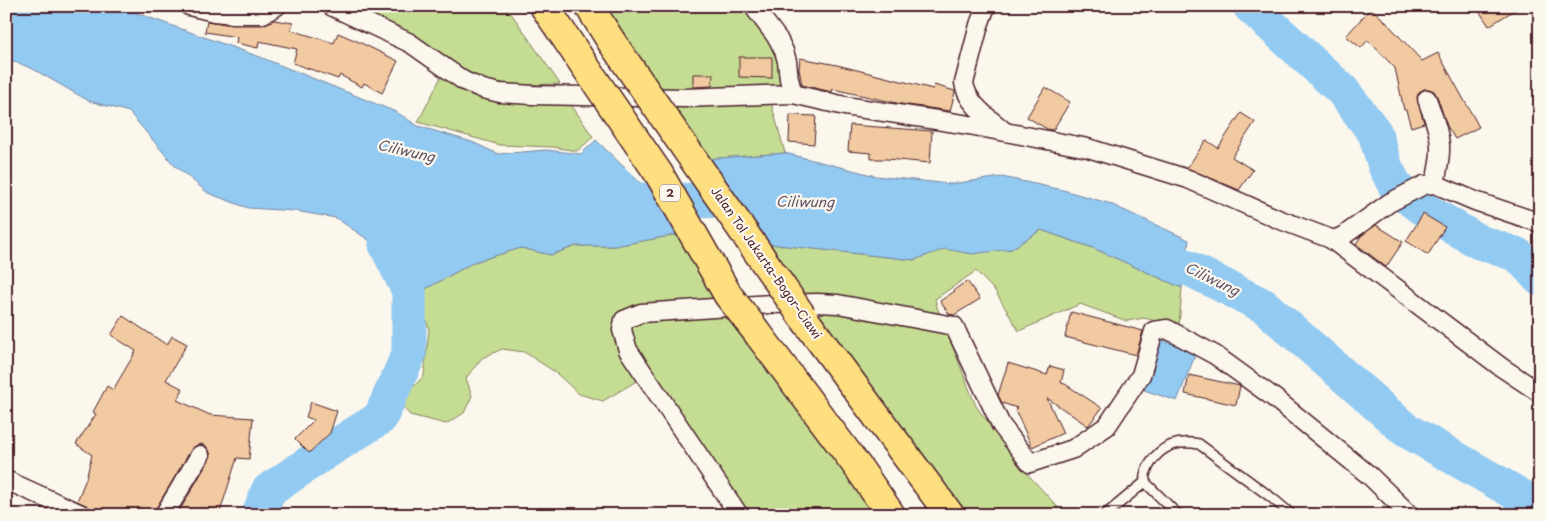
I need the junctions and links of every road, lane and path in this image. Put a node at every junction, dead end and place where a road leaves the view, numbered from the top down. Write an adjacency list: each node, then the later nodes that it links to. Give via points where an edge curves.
1 (189, 6): 2 (street, via 233,14 263,14)
2 (277, 6)
3 (331, 6): 8 (street, via 410,43 464,80 500,93 684,98)
4 (544, 6): 22 (highway, 2, bridge, via 659,174 728,295)
5 (589, 6): 16 (highway, Jalan Tol Jakarta–Bogor–Ciawi, bridge, via 802,316)
6 (753, 6): 8 (street, via 784,51)
7 (986, 6): 10 (street, via 964,83 977,108)
8 (793, 94): 10 (street, via 845,106)
9 (1427, 99): 11 (street, via 1440,146 1439,164)
10 (1004, 132): 13 (street, via 1088,148 1188,179 1278,219)
11 (1427, 186): 12 (street); 13 (street, via 1389,203 1340,238)
12 (1540, 223)
13 (1331, 238): 14 (street)
14 (1540, 393)
15 (200, 455): 20 (street)
16 (911, 463): 23 (highway, Jalan Tol Jakarta–Bogor–Ciawi); 24 (highway, via 932,478)
17 (6, 480): 19 (street)
18 (1145, 482): 25 (lane); 26 (lane); 27 (lane, via 1144,475 1155,456 1165,448 1175,443 1199,444)
19 (83, 515)
20 (164, 515)
21 (739, 515): 28 (street, via 628,350 622,330 624,320 641,313 818,303 954,326 1001,425 1030,463 1073,448 1107,426 1141,375 1154,331 1167,329 1215,355 1273,397 1370,476)
22 (891, 515)
23 (950, 515)
24 (964, 515)
25 (1105, 515)
26 (1178, 515)
27 (1292, 515)
28 (1410, 515)

